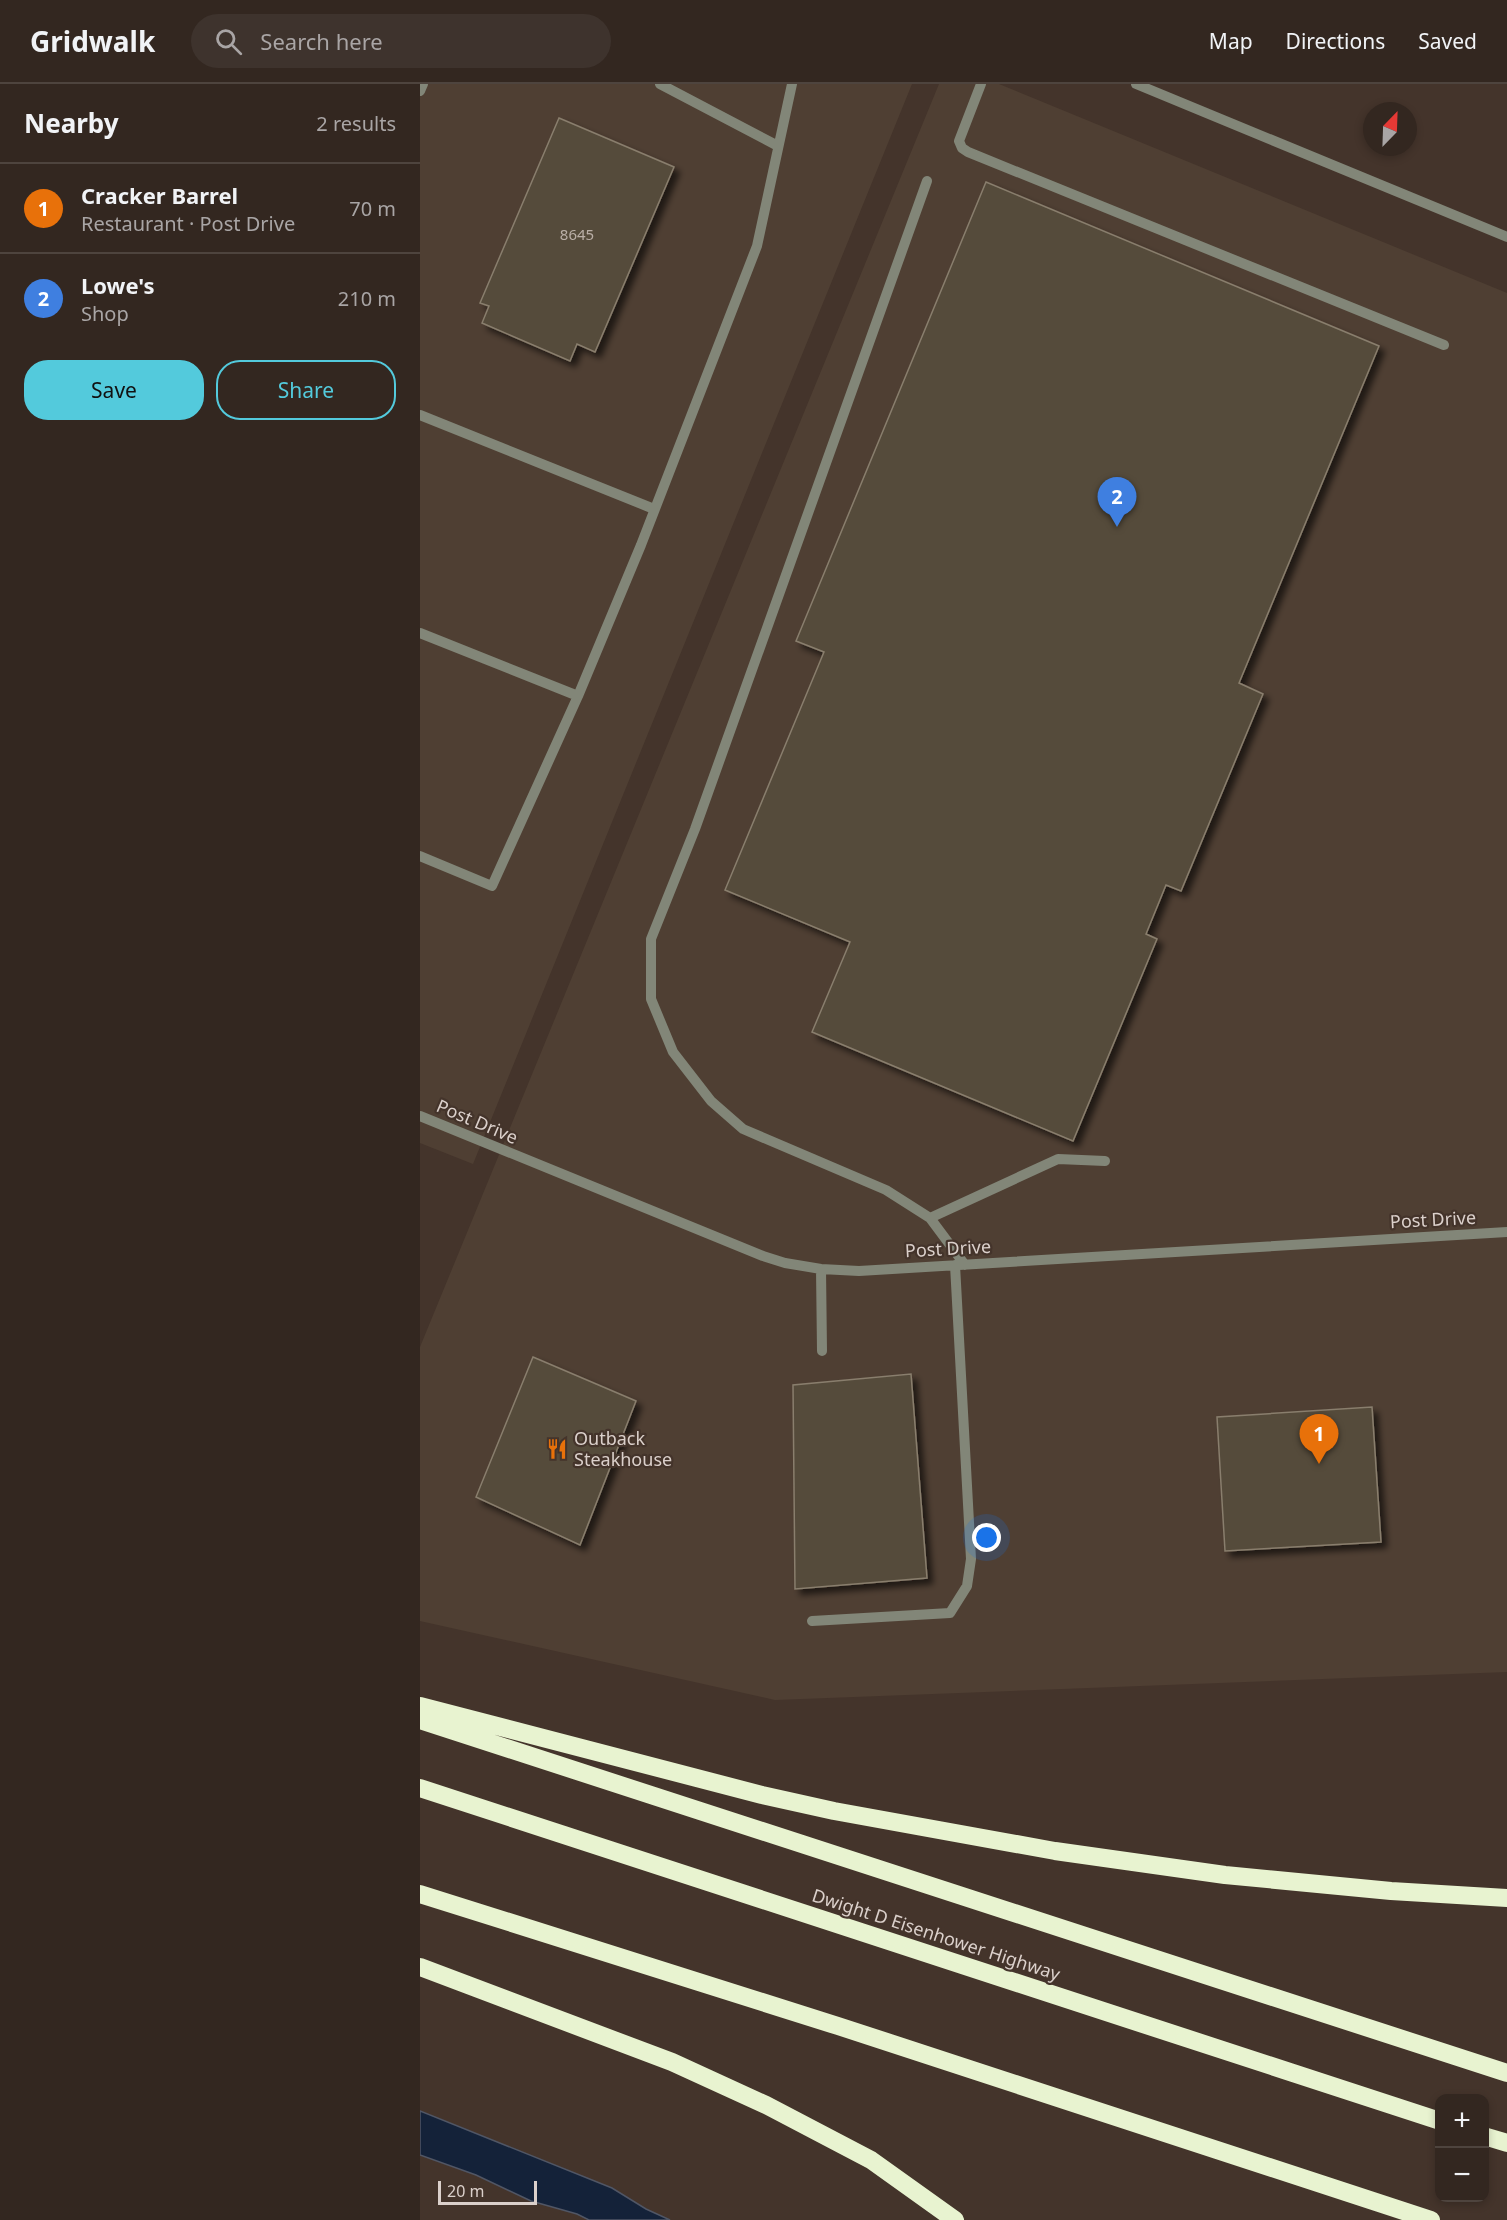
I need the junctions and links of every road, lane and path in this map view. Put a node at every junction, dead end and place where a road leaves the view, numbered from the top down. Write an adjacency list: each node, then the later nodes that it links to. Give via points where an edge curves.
1 (423, 84): 6 (street)
2 (660, 84): 7 (street)
3 (792, 84): 7 (street)
4 (981, 84): 10 (street, via 959,141 968,152)
5 (1141, 85): 9 (street)
6 (420, 91)
7 (778, 146): 12 (street, via 757,246)
8 (927, 182): 18 (street, via 695,829 651,939 651,999 673,1052 711,1101 743,1129 886,1190)
9 (1507, 237)
10 (1444, 345)
11 (420, 415): 12 (street)
12 (654, 509): 14 (street)
13 (420, 633): 14 (street)
14 (578, 696): 15 (street, via 492,886)
15 (420, 856)
16 (420, 1116): 21 (street, Post Drive, via 764,1256)
17 (1105, 1161): 18 (street, via 1058,1159)
18 (930, 1218): 20 (street)
19 (1507, 1232): 20 (street, Post Drive)
20 (960, 1265): 21 (street, Post Drive, via 859,1271); 23 (street, via 971,1559 967,1586 950,1613)
21 (821, 1269): 22 (street)
22 (822, 1351)
23 (812, 1621)
24 (420, 1706): 28 (highway, via 762,1795 1055,1851 1260,1878)
25 (420, 1720): 30 (highway)
26 (420, 1788): 31 (highway, Dwight D Eisenhower Highway)
27 (420, 1894): 35 (highway)
28 (1507, 1898)
29 (420, 1966): 34 (highway, via 672,2062 766,2105 871,2160)
30 (1507, 2073)
31 (1435, 2119)
32 (1489, 2137): 33 (highway)
33 (1507, 2144)
34 (956, 2220)
35 (1431, 2220)

